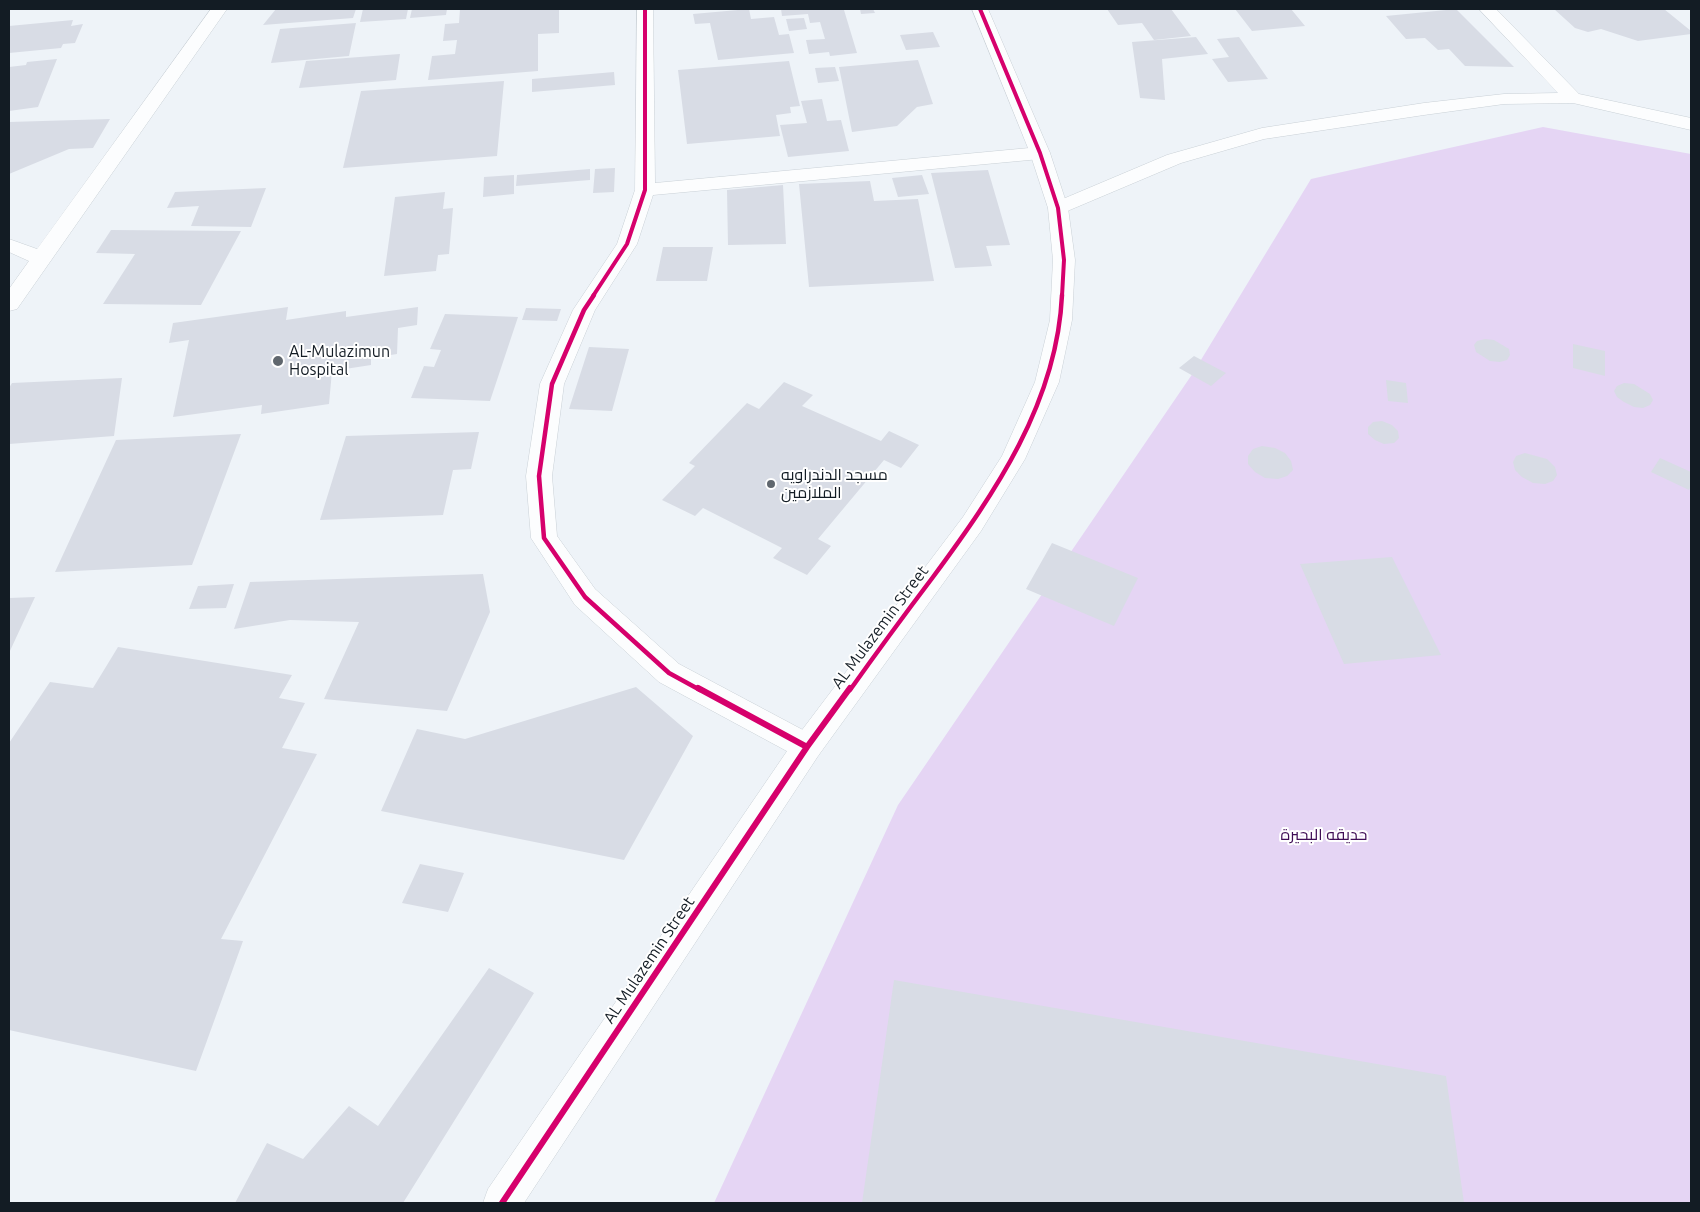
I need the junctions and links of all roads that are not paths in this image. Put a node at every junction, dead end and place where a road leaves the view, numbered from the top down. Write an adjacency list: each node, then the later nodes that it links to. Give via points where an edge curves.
1 (219, 9): 13 (street)
2 (646, 9): 10 (street)
3 (980, 9): 9 (street, AL Mulazemin Street)
4 (1487, 9): 5 (street)
5 (1573, 98): 7 (street); 11 (street, via 1495,100 1262,134 1174,159)
6 (1691, 115): 7 (street)
7 (1673, 119): 8 (street)
8 (1691, 124)
9 (1040, 153): 10 (street); 11 (street, AL Mulazemin Street)
10 (645, 190): 15 (street, via 626,244 584,310 552,384 539,476 544,538 585,597 668,673)
11 (1058, 208): 15 (street, AL Mulazemin Street, via 1064,260 1061,320 1047,382 1013,459 972,524)
12 (9, 245): 13 (street)
13 (41, 258): 14 (street)
14 (9, 304)
15 (807, 747): 16 (street, AL Mulazemin Street)
16 (502, 1203)

